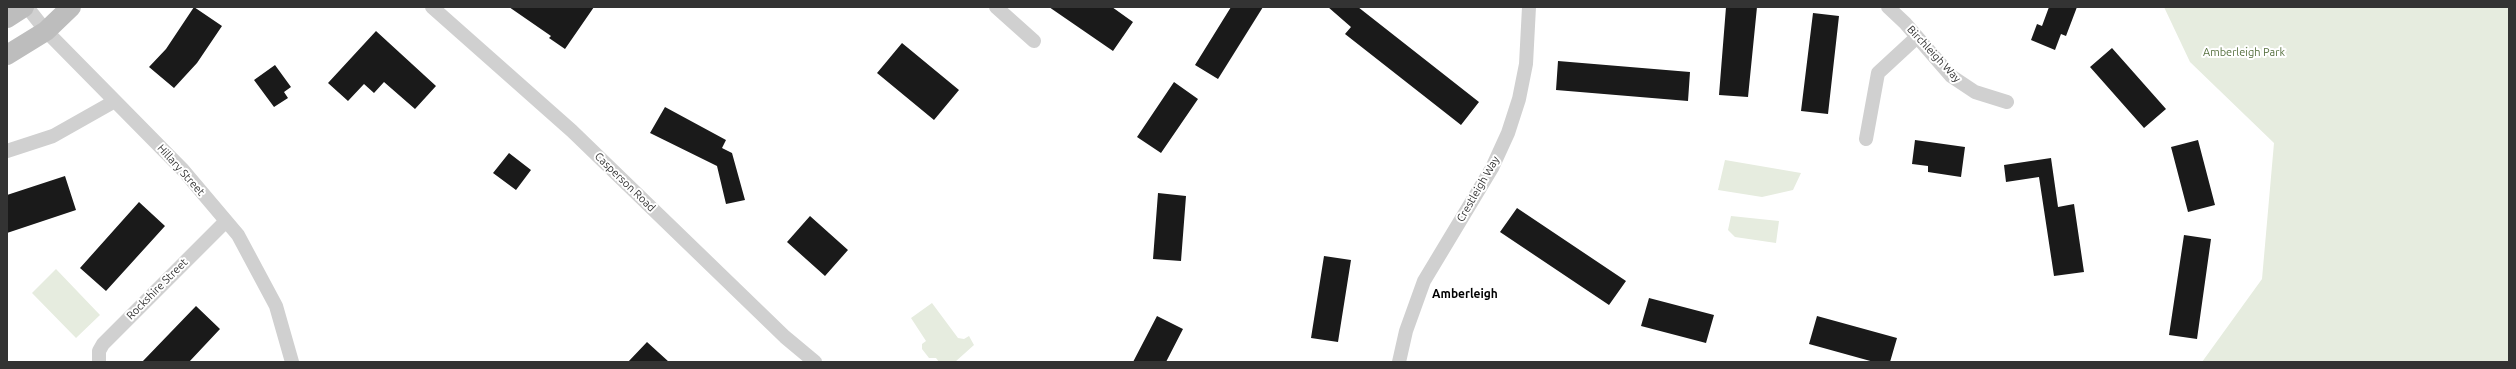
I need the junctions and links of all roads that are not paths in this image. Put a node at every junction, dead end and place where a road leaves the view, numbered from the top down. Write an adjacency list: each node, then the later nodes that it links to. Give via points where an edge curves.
1 (24, 7): 8 (main road)
2 (27, 7): 9 (street, Hillary Street)
3 (72, 7): 9 (main road)
4 (432, 7): 20 (street, Casperson Road, via 572,131 784,337)
5 (996, 7): 11 (street)
6 (1529, 7): 21 (street, Crestleigh Way, via 1526,64 1508,133 1488,175 1424,281 1408,324)
7 (1888, 7): 10 (street, Birchleigh Way)
8 (7, 18)
9 (46, 31): 12 (main road); 13 (street, Hillary Street)
10 (1917, 37): 14 (street, Birchleigh Way, via 1951,76 1968,89); 15 (street, via 1878,73)
11 (1034, 41)
12 (7, 55)
13 (115, 101): 16 (street, via 54,136); 17 (street, Hillary Street, via 183,170)
14 (2007, 102)
15 (1866, 139)
16 (7, 151)
17 (226, 222): 18 (street, Rockshire Street, via 103,344 99,351); 19 (street, Hillary Street, via 238,235 264,280 276,306)
18 (99, 362)
19 (292, 362)
20 (815, 362)
21 (1399, 362)

